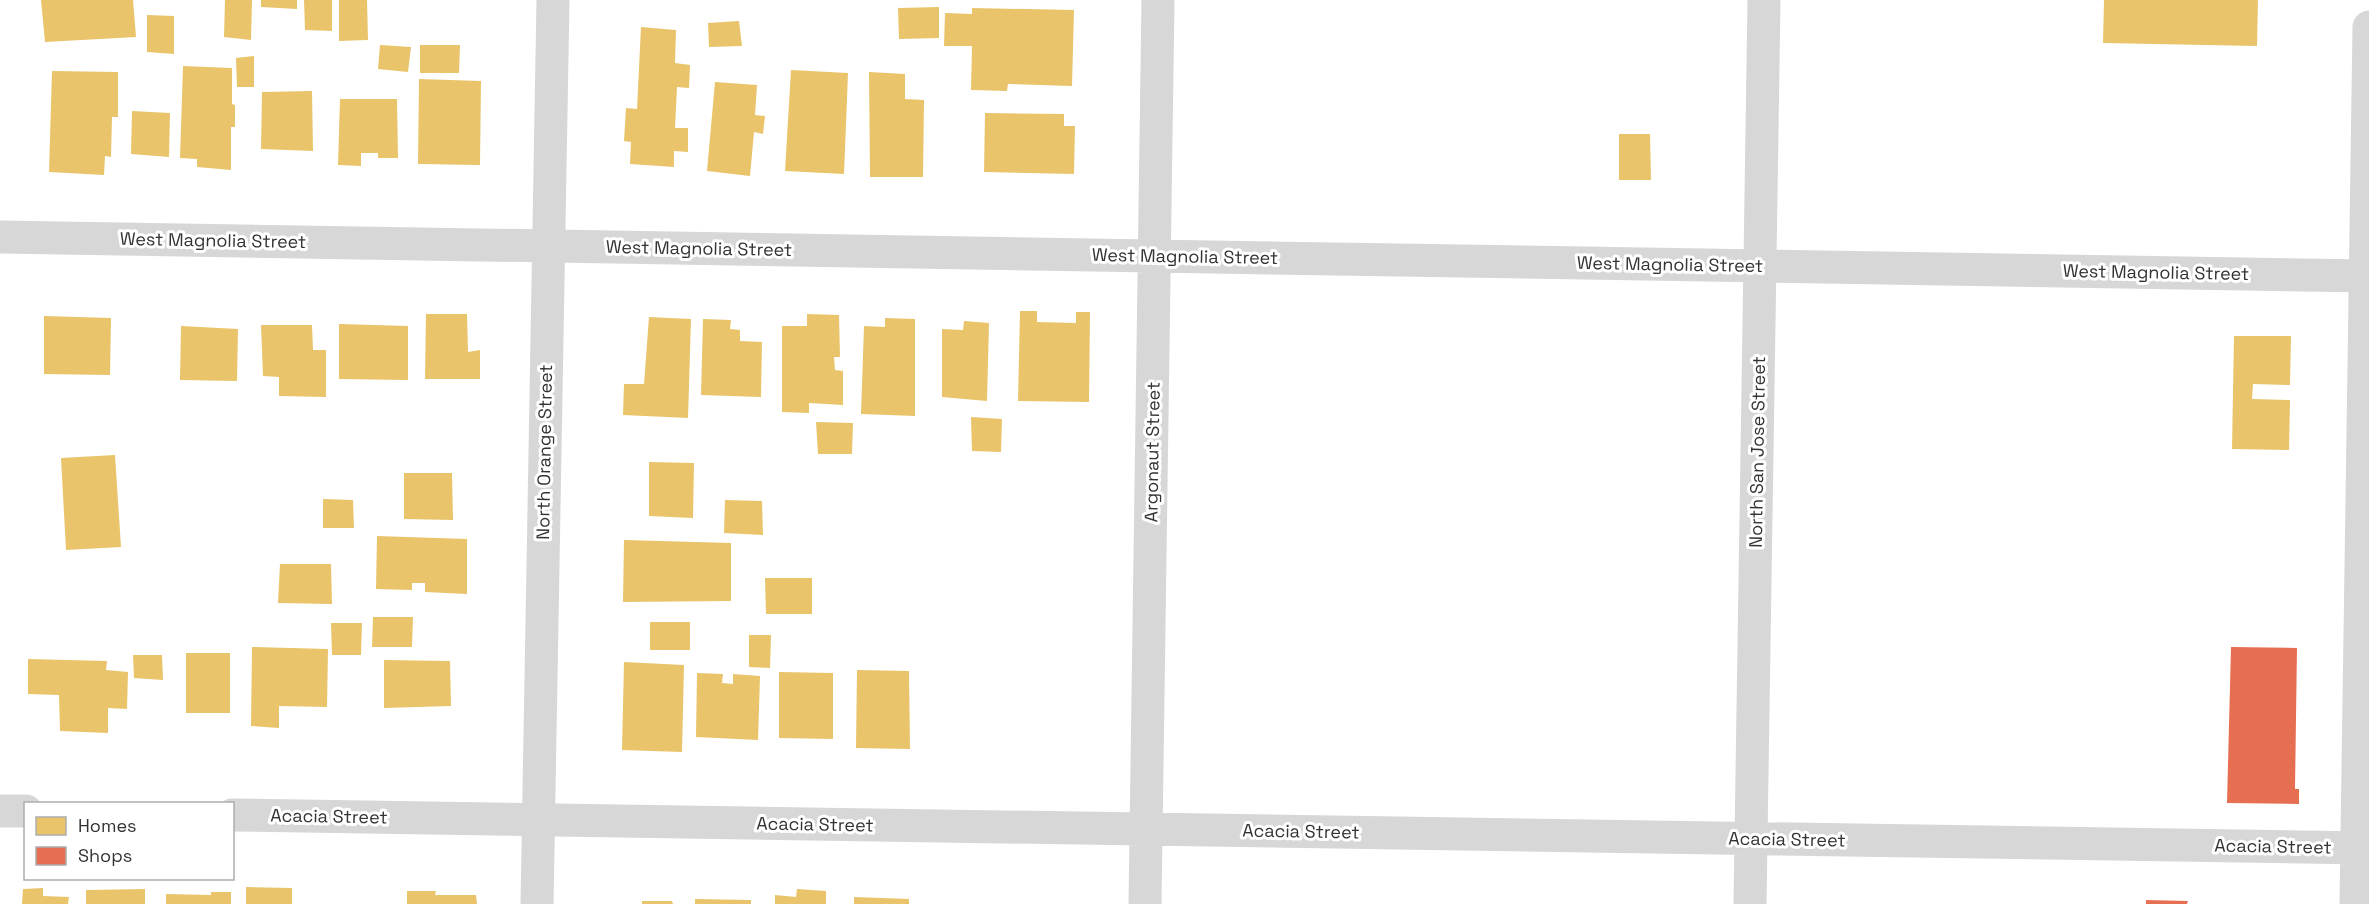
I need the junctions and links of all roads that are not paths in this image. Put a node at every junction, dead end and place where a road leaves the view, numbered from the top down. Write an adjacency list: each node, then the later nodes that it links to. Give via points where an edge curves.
1 (553, 0): 6 (street, North Orange Street)
2 (1158, 0): 7 (street, Argonaut Street)
3 (1764, 0): 8 (street, North San Jose Street)
4 (2369, 27): 9 (street)
5 (0, 237): 6 (street, West Magnolia Street)
6 (548, 246): 7 (street, West Magnolia Street); 13 (street, North Orange Street)
7 (1155, 256): 8 (street, West Magnolia Street); 14 (street, Argonaut Street)
8 (1761, 266): 9 (street, West Magnolia Street); 15 (street, North San Jose Street)
9 (2367, 276): 16 (street)
10 (0, 811): 11 (street)
11 (24, 811)
12 (234, 815): 13 (street, Acacia Street)
13 (538, 819): 14 (street, Acacia Street); 17 (street, North Orange Street)
14 (1146, 829): 15 (street, Acacia Street); 18 (street, Argonaut Street)
15 (1751, 838): 16 (street, Acacia Street); 19 (street, North San Jose Street)
16 (2363, 848): 20 (street)
17 (537, 904)
18 (1145, 904)
19 (1750, 904)
20 (2356, 904)

